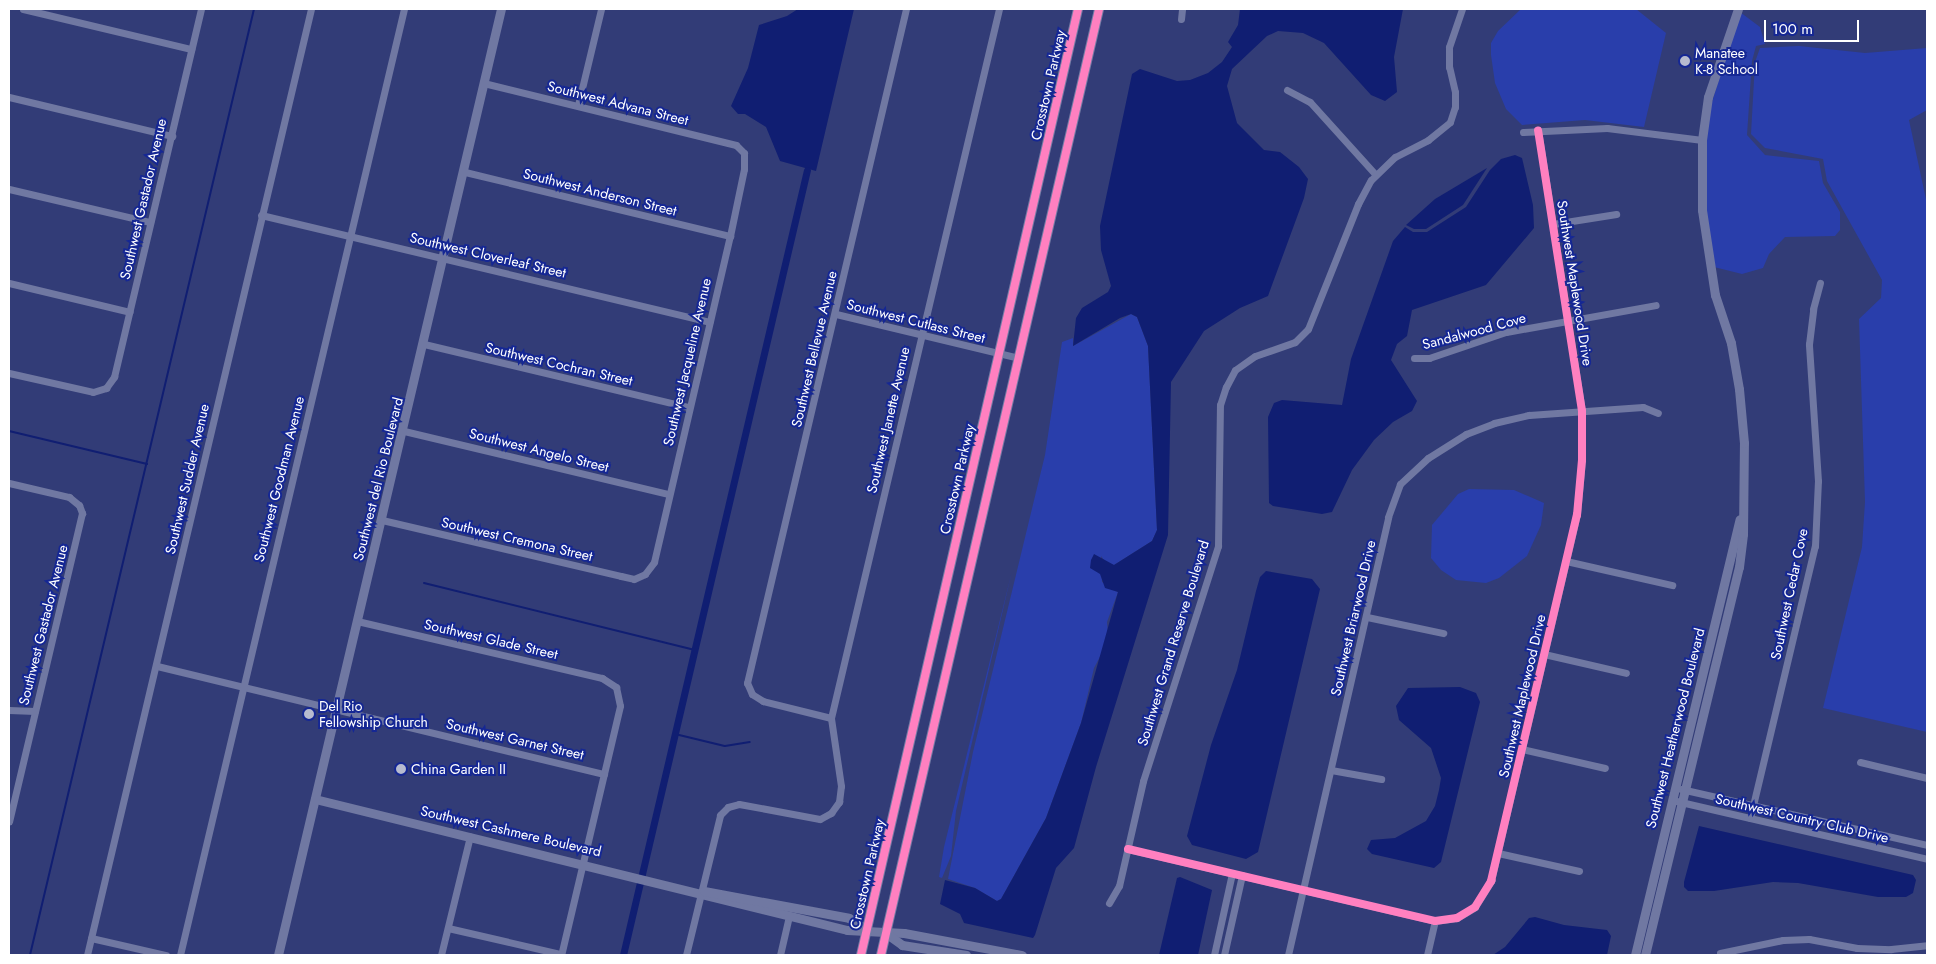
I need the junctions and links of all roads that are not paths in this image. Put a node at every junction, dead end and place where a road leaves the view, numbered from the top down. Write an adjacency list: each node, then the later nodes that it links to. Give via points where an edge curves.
1 (23, 9): 15 (street)
2 (201, 9): 15 (street, Southwest Gastador Avenue)
3 (311, 9): 29 (street, Southwest Sudder Avenue)
4 (404, 9): 33 (street, Southwest Goodman Avenue)
5 (501, 9): 16 (street, Southwest del Rio Boulevard)
6 (601, 9): 19 (street)
7 (906, 9): 39 (street, Southwest Bellevue Avenue)
8 (999, 9): 42 (street, Southwest Janette Avenue)
9 (1078, 9): 44 (main road, Crosstown Parkway)
10 (1100, 9): 45 (main road)
11 (1182, 9): 14 (street)
12 (1462, 9): 26 (street, Southwest Grand Reserve Boulevard, via 1449,47 1456,107 1450,122 1428,140 1395,157)
13 (1738, 9): 23 (street, Southwest Heatherwood Boulevard, via 1719,57)
14 (1181, 19)
15 (192, 49): 22 (street, Southwest Gastador Avenue)
16 (483, 83): 19 (street, Southwest Advana Street); 25 (street, Southwest del Rio Boulevard)
17 (1287, 90): 26 (street, via 1310,102)
18 (9, 97): 22 (street)
19 (578, 105): 24 (street, Southwest Advana Street, via 736,145)
20 (1538, 130): 21 (street); 23 (street, via 1606,128); 31 (street, Southwest Maplewood Drive)
21 (1523, 132)
22 (172, 136): 30 (street, Southwest Gastador Avenue)
23 (1702, 140): 76 (street, Southwest Heatherwood Boulevard, via 1702,210 1707,253 1740,389 1744,443 1743,507)
24 (744, 153): 32 (street, Southwest Jacqueline Avenue, via 744,170)
25 (464, 172): 32 (street, Southwest Anderson Street); 34 (street, Southwest del Rio Boulevard)
26 (1376, 174): 85 (street, Southwest Grand Reserve Boulevard, via 1358,204 1308,329 1295,342 1255,356 1236,370 1226,386 1220,405 1218,546 1143,781)
27 (9, 189): 30 (street)
28 (1616, 214): 31 (street)
29 (261, 215): 33 (street, Southwest Cloverleaf Street); 62 (street, Southwest Sudder Avenue)
30 (150, 222): 38 (street, Southwest Gastador Avenue)
31 (1553, 224): 41 (street, Southwest Maplewood Drive)
32 (730, 236): 40 (street, Southwest Jacqueline Avenue)
33 (351, 238): 34 (street, Southwest Cloverleaf Street); 64 (street, Southwest Goodman Avenue)
34 (443, 256): 40 (street, Southwest Cloverleaf Street); 43 (street, Southwest del Rio Boulevard)
35 (1820, 282): 79 (street, Southwest Cedar Cove, via 1809,344 1818,481 1815,546)
36 (9, 283): 38 (street)
37 (1656, 305): 41 (street, Sandalwood Cove)
38 (130, 312): 47 (street, Southwest Gastador Avenue, via 114,377 102,390 83,391)
39 (836, 314): 42 (street, Southwest Cutlass Street); 68 (street, Southwest Bellevue Avenue, via 747,683 752,694 763,701)
40 (709, 322): 48 (street, Southwest Jacqueline Avenue)
41 (1570, 322): 46 (street, Sandalwood Cove, via 1506,332 1428,358); 49 (street, Southwest Maplewood Drive)
42 (921, 335): 44 (street, Southwest Cutlass Street); 68 (street, Southwest Janette Avenue)
43 (424, 344): 48 (street, Southwest Cochran Street); 51 (street, Southwest del Rio Boulevard)
44 (999, 354): 45 (street, Southwest Cutlass Street); 98 (main road, Crosstown Parkway)
45 (1019, 358): 99 (main road)
46 (1414, 358)
47 (9, 373)
48 (689, 407): 53 (street, Southwest Jacqueline Avenue)
49 (1582, 411): 50 (street, Southwest Briarwood Drive, via 1643,407); 55 (street, Southwest Maplewood Drive, via 1577,515); 58 (street, Southwest Briarwood Drive, via 1529,415 1466,434 1428,458 1400,484 1388,517)
50 (1658, 413)
51 (404, 431): 53 (street, Southwest Angelo Street); 54 (street, Southwest del Rio Boulevard)
52 (9, 483): 67 (street, Southwest Gastador Avenue, via 69,498 79,505 81,518)
53 (669, 494): 56 (street, Southwest Jacqueline Avenue, via 654,562)
54 (382, 520): 56 (street, Southwest Cremona Street, via 622,576 634,578); 59 (street, Southwest del Rio Boulevard)
55 (1566, 561): 57 (street); 61 (street, Southwest Maplewood Drive)
56 (645, 574)
57 (1672, 585)
58 (1367, 617): 60 (street); 72 (street, Southwest Briarwood Drive)
59 (358, 621): 65 (street, Southwest del Rio Boulevard); 73 (street, Southwest Glade Street, via 602,678 616,688 620,706)
60 (1443, 633)
61 (1544, 654): 63 (street); 69 (street, Southwest Maplewood Drive)
62 (156, 666): 64 (street, Southwest Garnet Street); 100 (street, Southwest Sudder Avenue)
63 (1626, 673)
64 (242, 687): 65 (street, Southwest Garnet Street); 106 (street, Southwest Goodman Avenue)
65 (336, 709): 73 (street, Southwest Garnet Street); 77 (street, Southwest del Rio Boulevard)
66 (9, 710): 67 (street)
67 (35, 711): 80 (street, Southwest Gastador Avenue)
68 (831, 718): 93 (street, Southwest Janette Avenue, via 841,786 840,802 826,816 808,819 739,804 728,807 720,815)
69 (1522, 749): 71 (street); 86 (street, Southwest Maplewood Drive)
70 (1860, 762): 74 (street)
71 (1605, 768)
72 (1331, 770): 75 (street); 92 (street, Southwest Briarwood Drive)
73 (604, 774): 88 (street)
74 (1927, 778)
75 (1381, 780)
76 (1679, 789): 78 (street, Southwest Heatherwood Boulevard); 79 (street, Southwest Country Club Drive)
77 (315, 798): 83 (street, Southwest Cashmere Boulevard); 107 (street, Southwest del Rio Boulevard)
78 (1676, 801): 81 (street, Southwest Country Club Drive); 120 (street, Southwest Heatherwood Boulevard); 121 (street, Southwest Heatherwood Boulevard)
79 (1753, 806): 81 (street, Southwest Cedar Cove); 84 (street, Southwest Country Club Drive)
80 (10, 809): 82 (street, Southwest Gastador Avenue)
81 (1750, 818): 87 (street, Southwest Country Club Drive)
82 (9, 821)
83 (470, 836): 88 (street, Southwest Cashmere Boulevard); 97 (street)
84 (1927, 845)
85 (1128, 849): 90 (street, Southwest Maplewood Drive); 94 (street, Southwest Grand Reserve Boulevard, via 1119,886)
86 (1498, 853): 89 (street); 96 (street, Southwest Maplewood Drive, via 1491,881 1475,907 1457,918)
87 (1927, 860)
88 (583, 863): 93 (street, Southwest Cashmere Boulevard); 109 (street)
89 (1580, 871)
90 (1232, 873): 91 (street, Southwest Maplewood Drive); 116 (street)
91 (1242, 875): 92 (street, Southwest Maplewood Drive); 117 (street)
92 (1302, 890): 96 (street, Southwest Maplewood Drive); 118 (street, Southwest Briarwood Drive)
93 (701, 892): 95 (street, Southwest Cashmere Boulevard); 98 (street, Southwest Cashmere Boulevard, via 713,891 849,918); 110 (street)
94 (1108, 903)
95 (789, 916): 98 (street, Southwest Cashmere Boulevard, via 847,930); 111 (street)
96 (1435, 921): 119 (street)
97 (448, 928): 108 (street); 109 (street)
98 (867, 930): 99 (street, Southwest Cashmere Boulevard); 112 (main road, Crosstown Parkway)
99 (886, 934): 113 (main road); 114 (street, Southwest Cashmere Boulevard, via 902,945); 115 (street, Southwest Cashmere Boulevard, via 913,935)
100 (91, 938): 104 (street, Southwest Sudder Avenue); 105 (street)
101 (1927, 945): 102 (street)
102 (1891, 952): 103 (street, via 1809,939 1783,940)
103 (1720, 953)
104 (87, 955)
105 (166, 955)
106 (180, 955)
107 (278, 955)
108 (441, 955)
109 (561, 955)
110 (686, 955)
111 (780, 955)
112 (861, 955)
113 (881, 955)
114 (966, 955)
115 (1022, 955)
116 (1214, 955)
117 (1224, 955)
118 (1288, 955)
119 (1427, 955)
120 (1635, 955)
121 (1645, 955)

